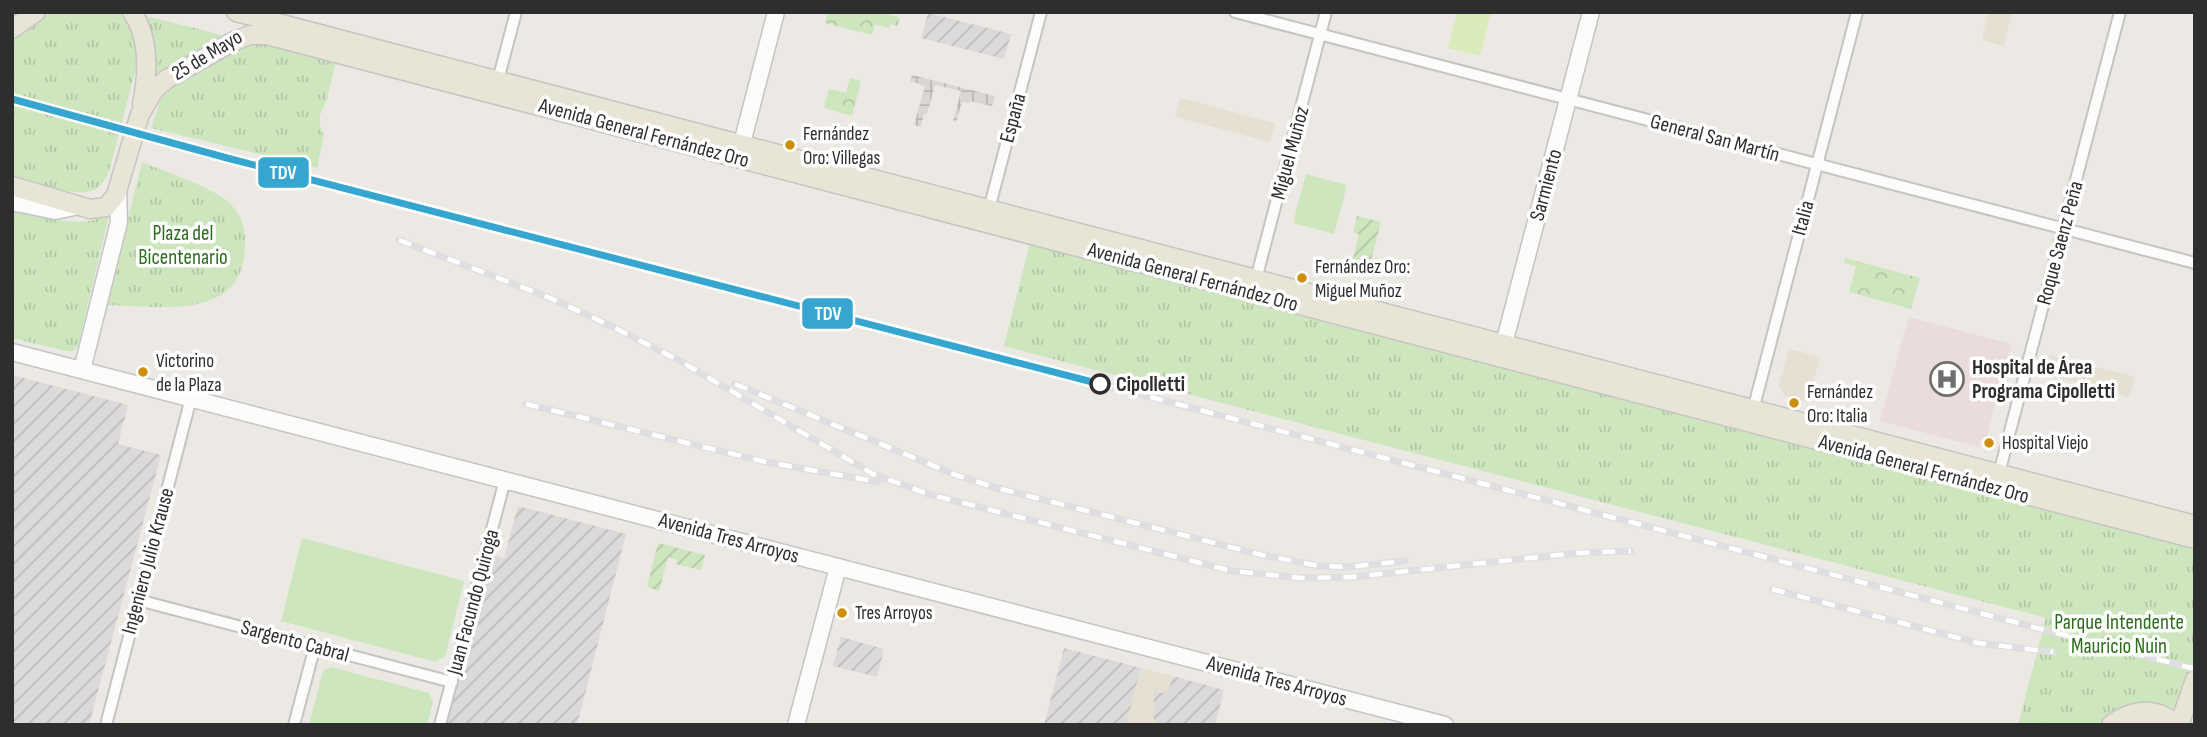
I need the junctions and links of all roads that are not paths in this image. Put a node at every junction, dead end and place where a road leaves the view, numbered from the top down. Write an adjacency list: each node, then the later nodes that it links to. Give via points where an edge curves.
1 (36, 12): 13 (main road)
2 (132, 12): 18 (main road, via 145,46)
3 (236, 12): 12 (main road, Avenida General Fernández Oro)
4 (516, 12): 16 (street)
5 (776, 12): 19 (main road)
6 (1041, 12): 25 (street, España)
7 (1235, 12): 14 (street, General San Martín)
8 (1326, 12): 14 (street, Miguel Muñoz)
9 (1591, 12): 17 (main road, Sarmiento)
10 (1857, 12): 20 (street, Italia)
11 (2120, 12): 26 (street, Roque Saenz Peña)
12 (256, 15): 15 (street, 25 de Mayo, via 247,32); 16 (main road, Avenida General Fernández Oro)
13 (12, 29)
14 (1320, 35): 17 (street, General San Martín); 28 (street, Miguel Muñoz)
15 (232, 42): 16 (main road, Avenida General Fernández Oro, via 267,35); 18 (main road, 25 de Mayo, via 161,83)
16 (496, 88): 19 (main road, Avenida General Fernández Oro)
17 (1568, 99): 20 (street, General San Martín); 29 (main road, Sarmiento)
18 (140, 114): 22 (main road, 25 de Mayo)
19 (740, 151): 25 (main road, Avenida General Fernández Oro)
20 (1817, 164): 26 (street, General San Martín); 33 (street, Italia)
21 (12, 186): 24 (main road)
22 (118, 189): 24 (main road, via 106,207); 31 (main road, via 117,232)
23 (12, 202): 24 (main road, via 55,211)
24 (79, 206)
25 (987, 216): 28 (main road, Avenida General Fernández Oro)
26 (2063, 228): 27 (street, General San Martín); 35 (street, Roque Saenz Peña)
27 (2195, 263)
28 (1255, 286): 29 (main road, Avenida General Fernández Oro)
29 (1502, 351): 33 (main road, Avenida General Fernández Oro)
30 (12, 352): 31 (main road, Avenida Tres Arroyos)
31 (82, 370): 32 (main road, Avenida Tres Arroyos)
32 (191, 398): 34 (main road, Avenida Tres Arroyos); 41 (street, Ingeniero Julio Krause)
33 (1751, 416): 35 (main road, Avenida General Fernández Oro)
34 (505, 480): 40 (main road, Avenida Tres Arroyos); 44 (street, Juan Facundo Quiroga)
35 (1997, 481): 36 (main road, Avenida General Fernández Oro); 37 (main road, Avenida General Fernández Oro)
36 (2075, 508): 38 (main road, via 2109,510); 39 (main road, Avenida General Fernández Oro)
37 (2195, 525)
38 (2195, 532)
39 (2195, 539)
40 (838, 567): 49 (main road); 50 (main road, Avenida Tres Arroyos)
41 (138, 600): 42 (street, Sargento Cabral); 46 (street, Ingeniero Julio Krause)
42 (315, 646): 44 (street, Sargento Cabral); 47 (street)
43 (2195, 680): 54 (main road)
44 (452, 682): 48 (street, Juan Facundo Quiroga)
45 (2195, 713): 55 (main road)
46 (106, 725)
47 (294, 725)
48 (440, 725)
49 (796, 725)
50 (1445, 725)
51 (2111, 725): 54 (main road, via 2125,716 2146,712 2161,714)
52 (2137, 725): 53 (main road)
53 (2152, 725)
54 (2178, 725)
55 (2190, 725)

